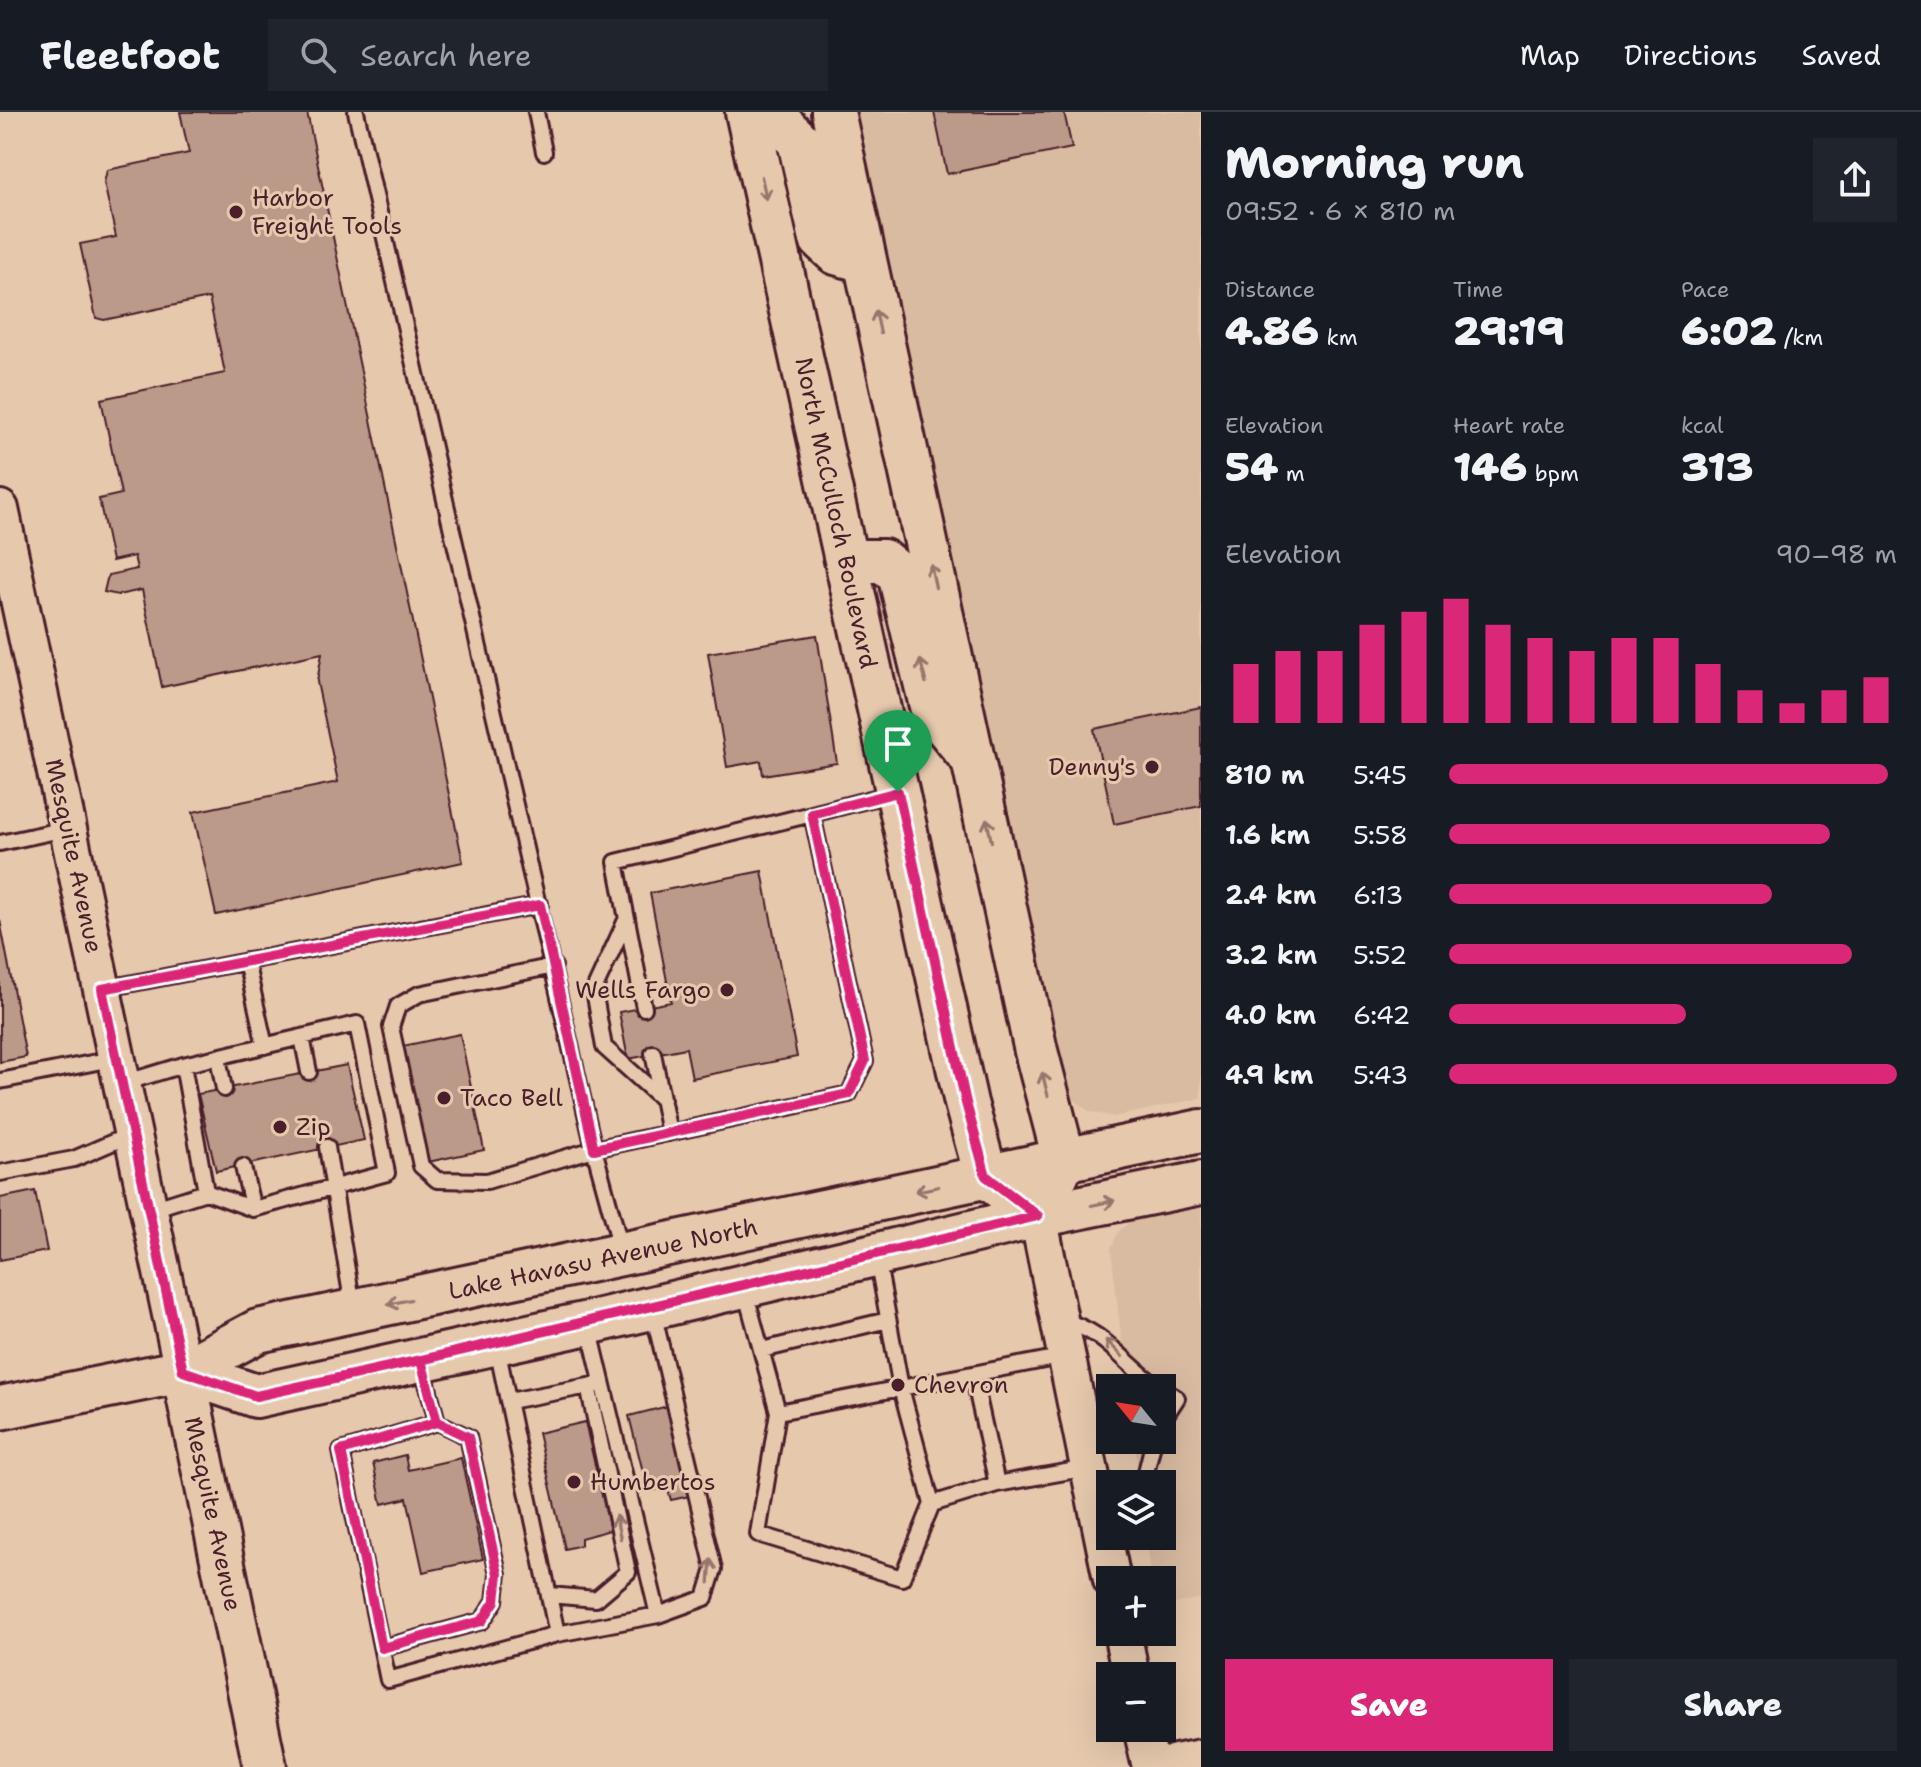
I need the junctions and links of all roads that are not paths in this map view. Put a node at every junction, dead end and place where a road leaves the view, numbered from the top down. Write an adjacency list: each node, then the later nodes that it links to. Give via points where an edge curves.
1 (356, 112): 15 (lane)
2 (536, 112): 6 (lane)
3 (747, 112): 9 (main road, North McCulloch Boulevard, one-way to 9)
4 (769, 112): 7 (main road, via 799,141 821,239 836,253)
5 (833, 112): 7 (main road)
6 (544, 152)
7 (865, 261): 10 (main road, one-way to 7)
8 (0, 509): 13 (street, Mesquite Avenue)
9 (847, 561): 10 (main road, one-way to 9, via 932,710 899,574 883,561); 11 (main road, North McCulloch Boulevard)
10 (974, 761): 36 (main road, one-way to 10)
11 (898, 792): 12 (lane); 39 (main road, North McCulloch Boulevard)
12 (812, 814): 16 (lane, via 616,862); 32 (lane, via 865,1061 849,1094)
13 (68, 828): 14 (lane); 19 (street, Mesquite Avenue)
14 (0, 843)
15 (540, 905): 17 (lane); 18 (lane)
16 (627, 917): 20 (lane); 30 (lane, via 594,990 604,1047)
17 (246, 961): 19 (lane); 22 (lane)
18 (554, 966): 35 (lane); 35 (lane, via 419,994 398,1006 391,1027 421,1166 437,1180 487,1181)
19 (102, 989): 26 (street, Mesquite Avenue)
20 (644, 1008)
21 (302, 1037): 22 (lane); 27 (lane); 41 (lane, via 357,1024 387,1173)
22 (265, 1046): 24 (lane)
23 (653, 1053): 30 (lane)
24 (218, 1057): 25 (lane); 29 (lane)
25 (183, 1065): 26 (lane); 42 (lane)
26 (119, 1071): 28 (lane); 33 (street, Mesquite Avenue)
27 (309, 1072)
28 (0, 1081)
29 (224, 1089)
30 (663, 1100): 32 (lane)
31 (1201, 1131): 36 (main road, Lake Havasu Avenue North)
32 (669, 1133): 35 (lane)
33 (133, 1134): 38 (lane, via 74,1159); 44 (street, Mesquite Avenue)
34 (327, 1147): 41 (lane)
35 (594, 1149): 47 (lane)
36 (1047, 1163): 39 (main road, Lake Havasu Avenue North); 45 (main road)
37 (243, 1167): 43 (lane)
38 (0, 1173)
39 (986, 1176): 45 (main road); 47 (main road, Lake Havasu Avenue North, one-way to 47)
40 (1201, 1183): 45 (main road, one-way to 40)
41 (336, 1188): 43 (lane); 50 (lane)
42 (206, 1192): 43 (lane); 44 (lane)
43 (253, 1209)
44 (149, 1210): 58 (street, Mesquite Avenue)
45 (1038, 1216): 46 (main road); 52 (street)
46 (876, 1254): 48 (main road); 51 (lane)
47 (623, 1257): 50 (main road, Lake Havasu Avenue North, one-way to 50)
48 (744, 1287): 49 (main road); 55 (lane)
49 (652, 1307): 53 (main road); 72 (lane, one-way to 49, via 705,1598 714,1569)
50 (354, 1311): 58 (main road, Lake Havasu Avenue North, via 258,1331)
51 (888, 1320): 55 (lane); 62 (lane)
52 (1060, 1320): 56 (street); 60 (lane, one-way to 52, via 1107,1340)
53 (588, 1323): 54 (main road); 61 (lane)
54 (496, 1342): 57 (main road); 63 (lane)
55 (762, 1350): 65 (lane)
56 (1067, 1356): 59 (lane); 67 (street)
57 (421, 1360): 58 (main road, via 256,1396); 66 (lane)
58 (183, 1371): 64 (main road, Lake Havasu Avenue North); 77 (main road, Mesquite Avenue)
59 (973, 1374): 62 (lane); 68 (lane)
60 (1140, 1374)
61 (595, 1385): 63 (lane); 71 (lane, one-way to 61, via 596,1599 628,1572); 72 (lane)
62 (901, 1388): 65 (lane); 69 (lane)
63 (509, 1401): 71 (lane)
64 (2, 1411)
65 (778, 1412): 69 (lane, via 758,1534 902,1578)
66 (437, 1422): 74 (lane, via 341,1451); 74 (lane, via 468,1437 498,1574 495,1601 482,1621)
67 (1089, 1468): 68 (lane); 70 (street)
68 (997, 1484): 69 (lane)
69 (932, 1504)
70 (1114, 1566)
71 (549, 1595): 73 (lane)
72 (658, 1615): 73 (lane)
73 (557, 1634): 74 (lane, via 388,1680)
74 (382, 1648)
75 (1145, 1742): 78 (street)
76 (1201, 1762): 79 (highway)
77 (265, 1767)
78 (1151, 1767)
79 (1176, 1767)

